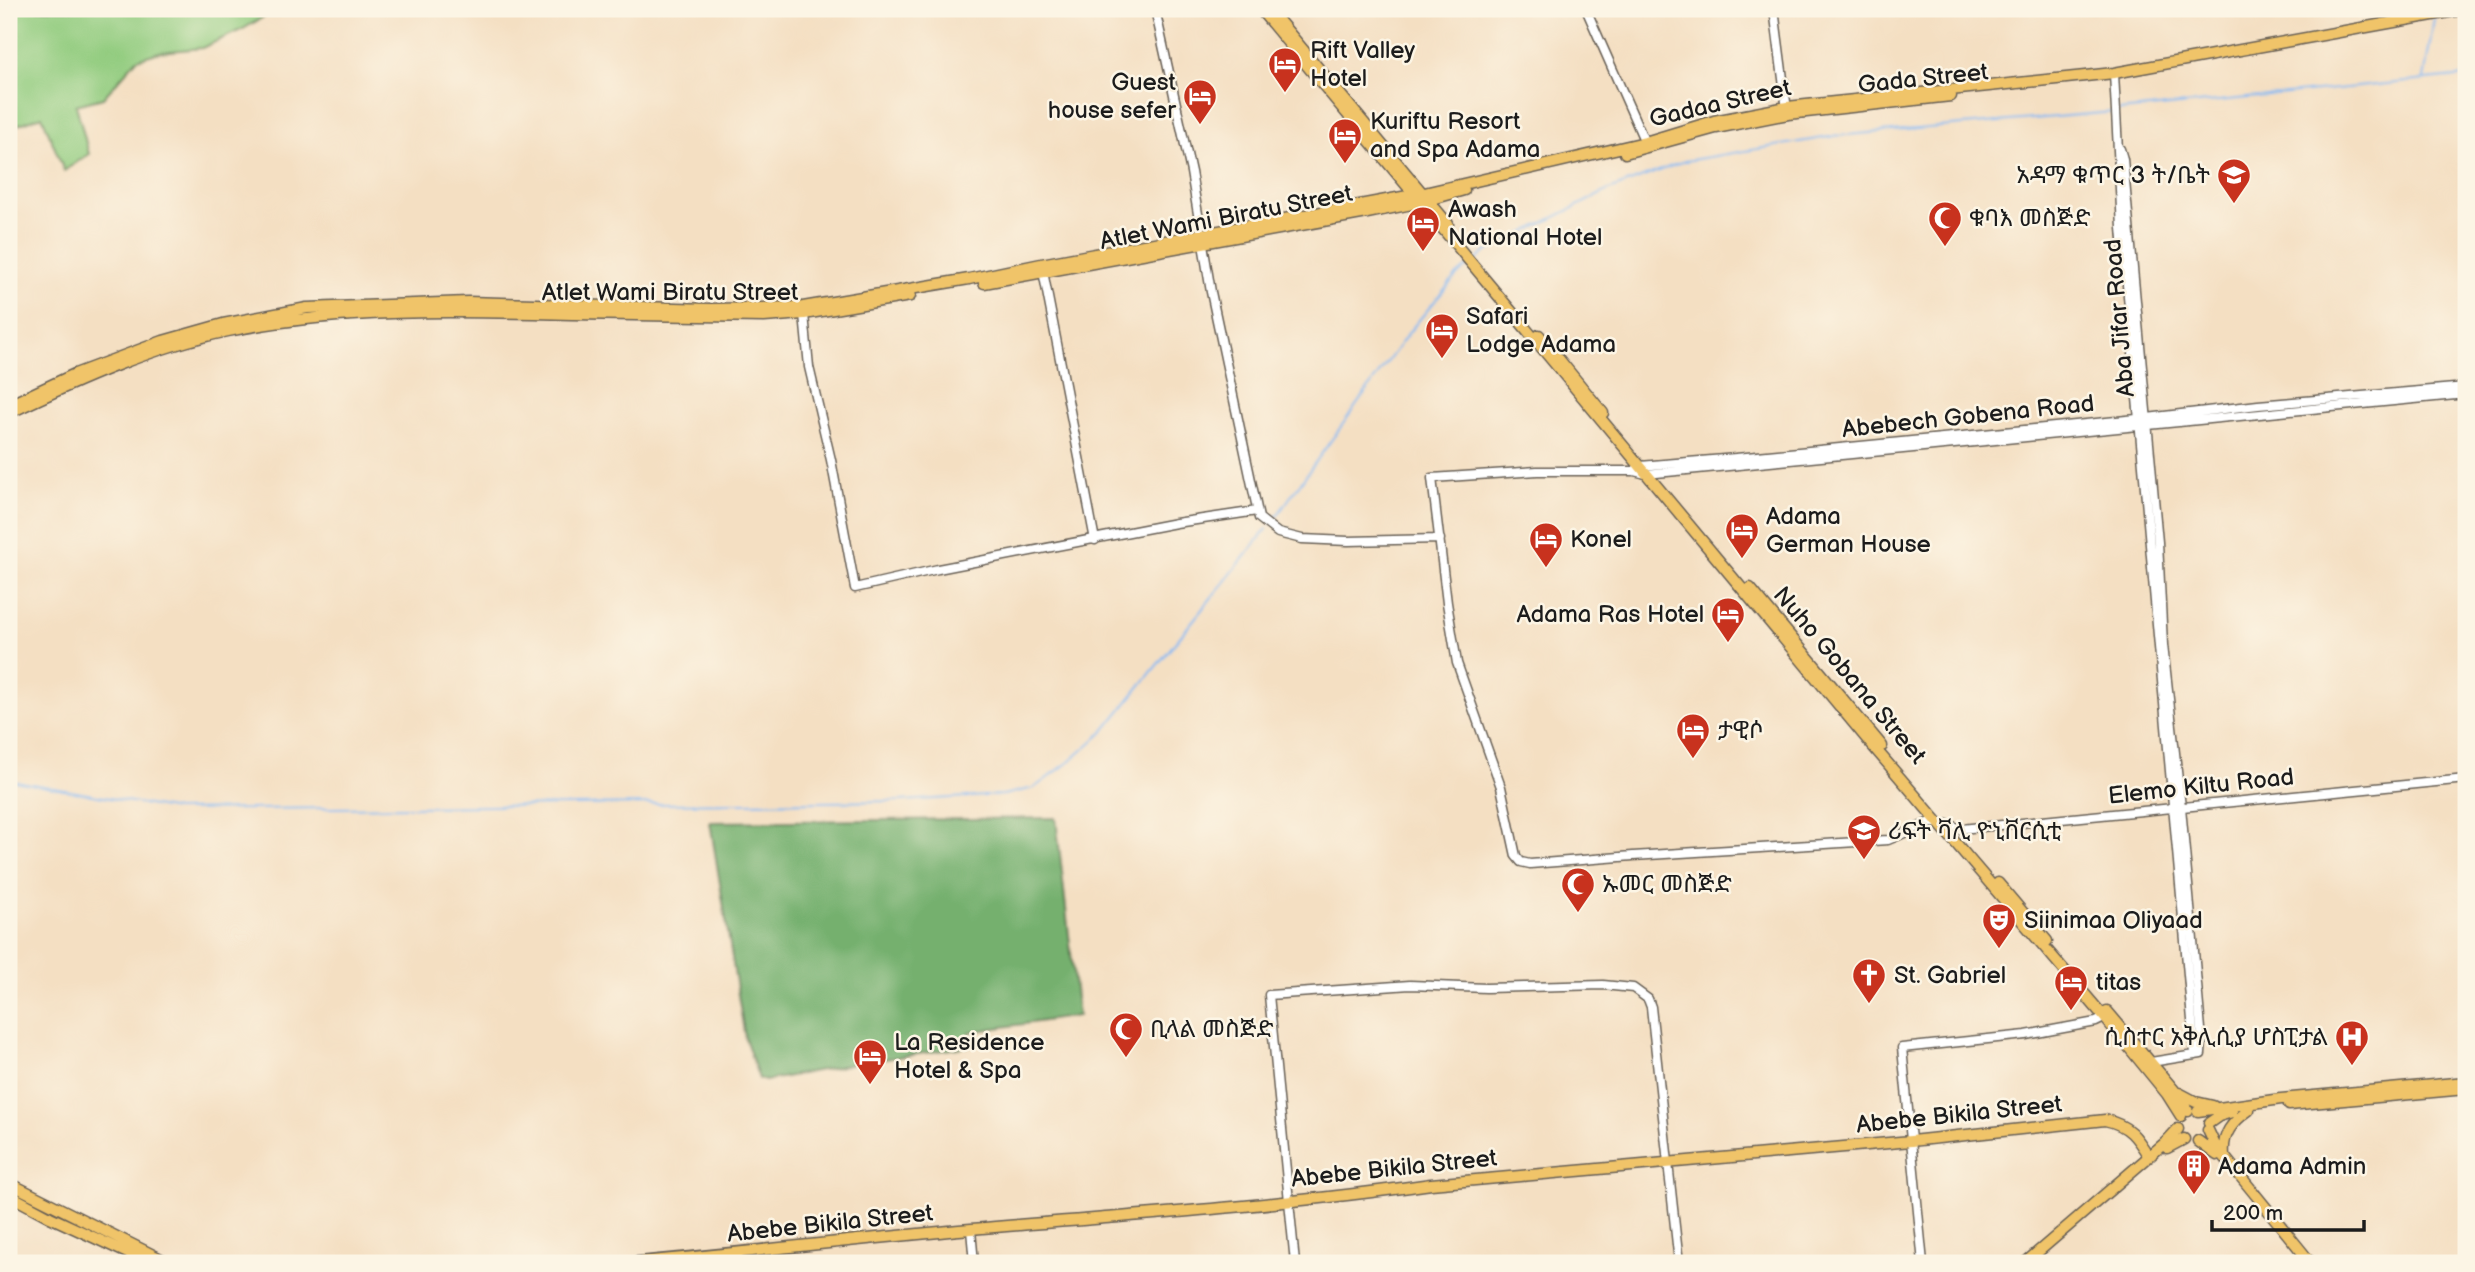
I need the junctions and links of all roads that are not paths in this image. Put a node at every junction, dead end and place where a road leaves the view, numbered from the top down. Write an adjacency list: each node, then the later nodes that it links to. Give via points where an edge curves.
1 (1154, 9): 13 (street)
2 (1260, 9): 12 (main road)
3 (1269, 9): 12 (main road)
4 (1586, 9): 11 (street)
5 (1774, 9): 10 (street)
6 (2466, 9): 7 (main road)
7 (2448, 15): 8 (main road); 9 (main road, Gadaa Street)
8 (2466, 16)
9 (2114, 76): 10 (main road, Gadaa Street); 20 (street, Aba Jifar Road, via 2119,192)
10 (1787, 110): 11 (main road, Gadaa Street, via 1714,121)
11 (1647, 145): 12 (main road, Gadaa Street)
12 (1423, 198): 13 (main road, Atlet Wami Biratu Street); 21 (main road, Nuho Gobana Street)
13 (1202, 239): 14 (main road, Atlet Wami Biratu Street); 22 (street)
14 (1042, 269): 15 (main road, Atlet Wami Biratu Street); 18 (main road, Atlet Wami Biratu Street, via 803,307 467,302 307,308 163,341); 24 (street)
15 (804, 314): 19 (main road, Atlet Wami Biratu Street, via 467,311 318,317 225,332 174,346 82,379); 24 (street, via 809,368 855,588)
16 (2466, 387): 20 (street, Abebech Gobena Road, via 2258,405)
17 (2466, 394): 20 (street, Abebech Gobena Road)
18 (9, 405)
19 (9, 413)
20 (2144, 422): 21 (street, Abebech Gobena Road); 26 (street, Aba Jifar Road, via 2157,645)
21 (1644, 470): 23 (street, Abebech Gobena Road, via 1432,478); 27 (main road, Nuho Gobana Street)
22 (1258, 515): 23 (street, via 1278,533 1310,540); 24 (street, via 1176,523)
23 (1440, 539): 27 (street, via 1457,663 1501,787 1521,863 1888,841 1923,824)
24 (1096, 540)
25 (2466, 779): 26 (street, Elemo Kiltu Road)
26 (2178, 808): 27 (street, Elemo Kiltu Road, via 1961,829); 29 (street, Aba Jifar Road, via 2198,1054)
27 (1943, 823): 28 (main road, Nuho Gobana Street)
28 (2107, 1016): 29 (main road, Nuho Gobana Street); 32 (main road, Nuho Gobana Street); 39 (street, via 2026,1035 1902,1048)
29 (2151, 1062): 32 (main road, Nuho Gobana Street)
30 (2466, 1082): 33 (main road)
31 (2466, 1089): 34 (main road)
32 (2172, 1095): 33 (main road, via 2205,1105); 35 (main road, Nuho Gobana Street); 41 (main road, via 2174,1118)
33 (2238, 1106): 35 (main road)
34 (2249, 1110): 36 (main road, via 2230,1112); 43 (main road, via 2229,1127)
35 (2189, 1113): 36 (main road, via 2205,1115); 37 (main road)
36 (2208, 1126): 40 (main road); 43 (main road)
37 (2178, 1129): 38 (main road); 41 (main road)
38 (2185, 1139): 40 (main road); 41 (main road)
39 (1910, 1140): 44 (main road, Abebe Bikila Street); 45 (main road, Abebe Bikila Street, via 2105,1120 2130,1129); 56 (street)
40 (2198, 1141): 42 (main road)
41 (2167, 1144): 42 (main road); 45 (main road)
42 (2214, 1152): 59 (main road)
43 (2224, 1157): 60 (main road)
44 (1669, 1162): 48 (main road, Abebe Bikila Street); 48 (street, via 1651,1007 1633,988 1410,985 1269,995); 55 (street)
45 (2146, 1162): 57 (main road); 58 (main road)
46 (9, 1183): 51 (main road)
47 (9, 1195): 50 (main road)
48 (1289, 1201): 49 (main road, Abebe Bikila Street); 54 (street)
49 (971, 1230): 52 (main road, Abebe Bikila Street); 53 (street)
50 (149, 1263)
51 (169, 1263)
52 (628, 1263)
53 (974, 1263)
54 (1295, 1263)
55 (1679, 1263)
56 (1923, 1263)
57 (2025, 1263)
58 (2035, 1263)
59 (2305, 1263)
60 (2311, 1263)

